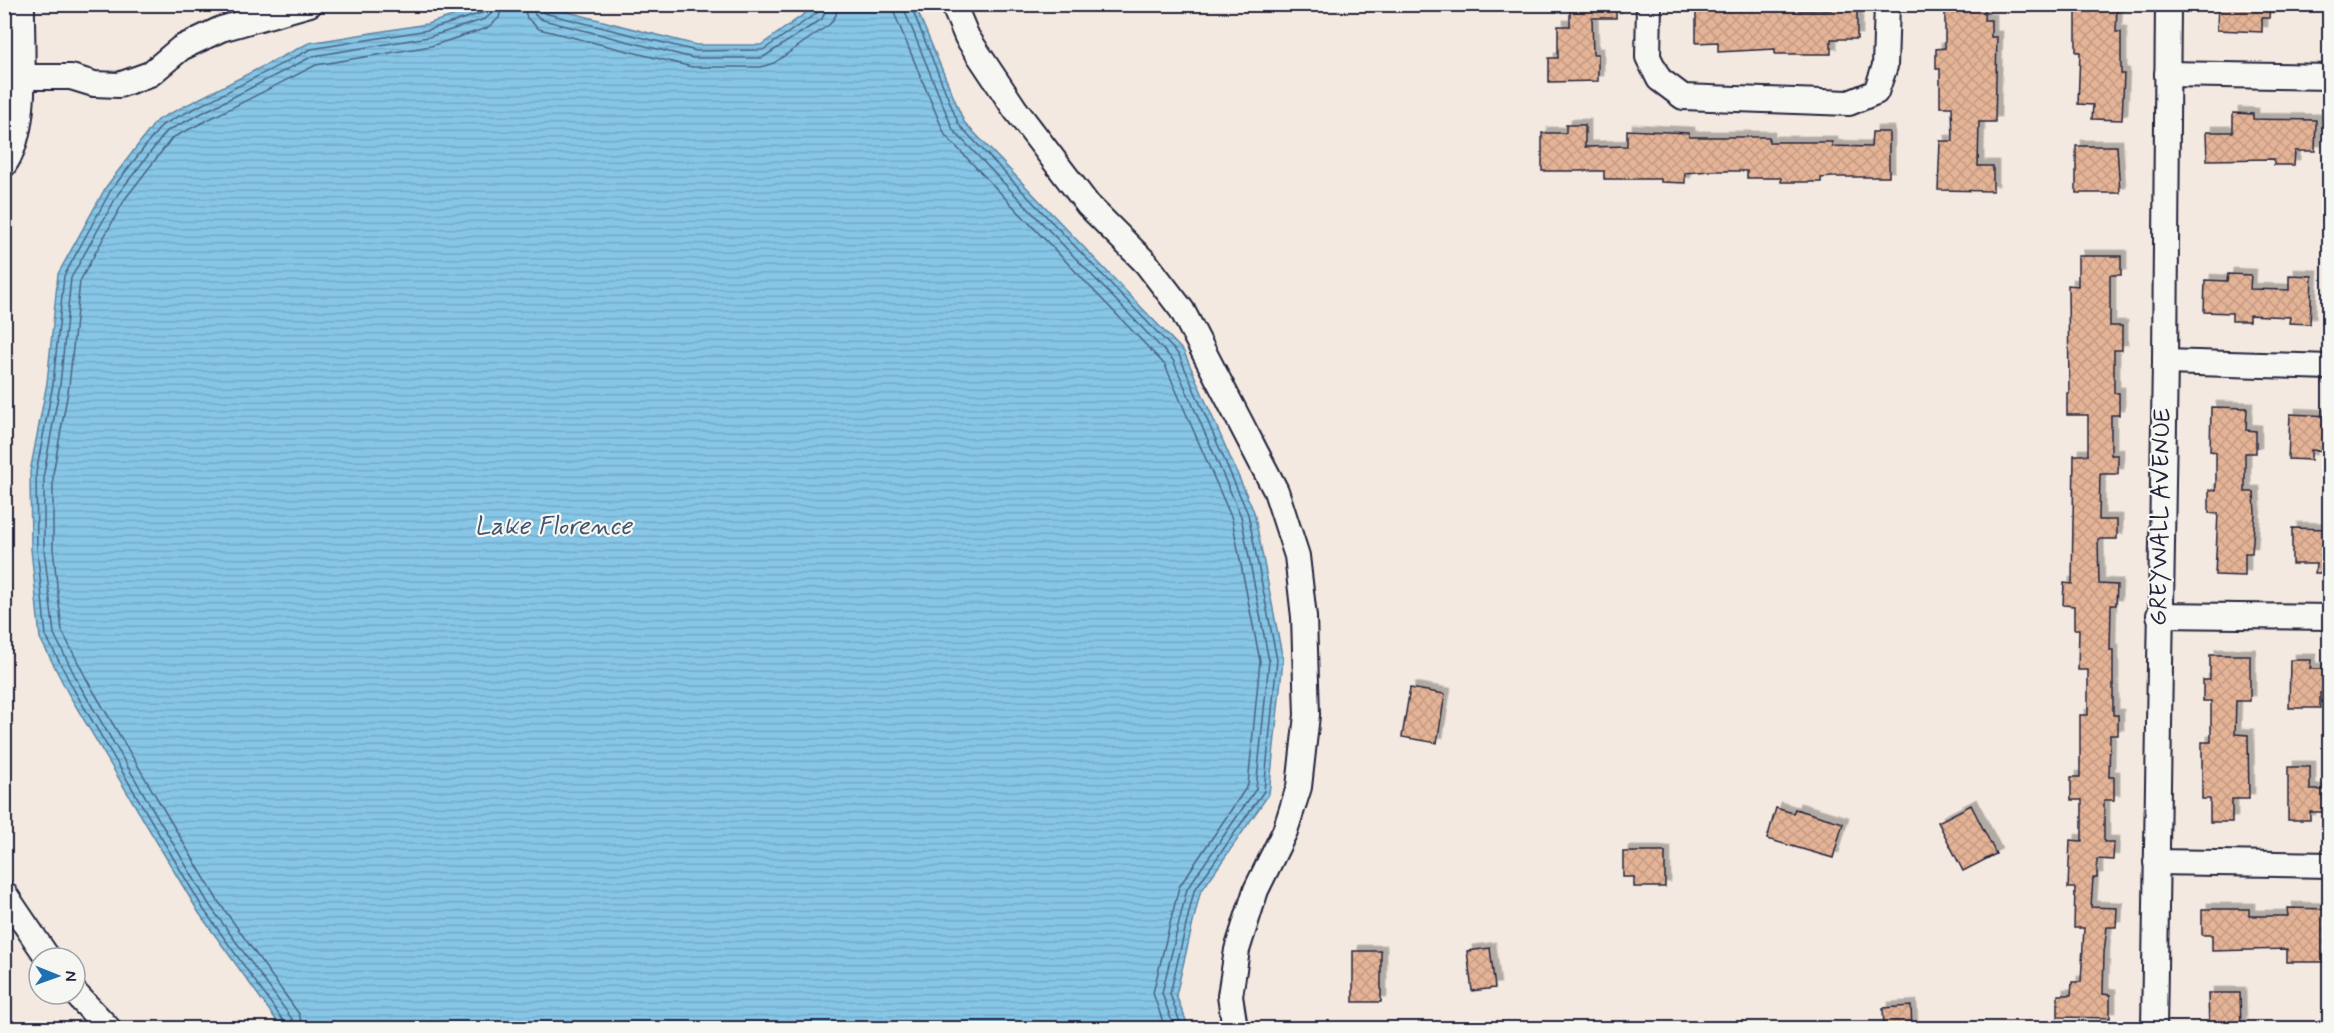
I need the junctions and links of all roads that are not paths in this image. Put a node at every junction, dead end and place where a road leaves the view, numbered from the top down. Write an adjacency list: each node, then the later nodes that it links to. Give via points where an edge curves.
1 (22, 4): 8 (street)
2 (310, 4): 8 (street, via 221,29 181,48 150,74 119,85 94,84 71,77)
3 (953, 4): 21 (street, via 967,37 1015,109 1088,205 1146,264 1182,310 1276,491 1297,556 1304,617 1307,715 1299,787 1285,831 1256,890 1237,950 1230,996)
4 (1649, 4): 5 (street, via 1648,57 1659,79 1683,97 1849,103 1876,92 1885,66)
5 (1887, 4)
6 (2168, 4): 7 (street, GREYWALL AVENUE)
7 (2167, 74): 9 (street); 11 (street, GREYWALL AVENUE)
8 (21, 77): 10 (street, via 19,126 12,154)
9 (2330, 77)
10 (4, 165)
11 (2165, 362): 12 (street); 13 (street, GREYWALL AVENUE)
12 (2330, 367)
13 (2159, 615): 14 (street); 15 (street, GREYWALL AVENUE)
14 (2330, 617)
15 (2156, 862): 16 (street); 22 (street, GREYWALL AVENUE)
16 (2330, 865)
17 (4, 893): 18 (street)
18 (40, 946)
19 (87, 1006): 20 (street)
20 (108, 1029)
21 (1235, 1029)
22 (2154, 1029)

